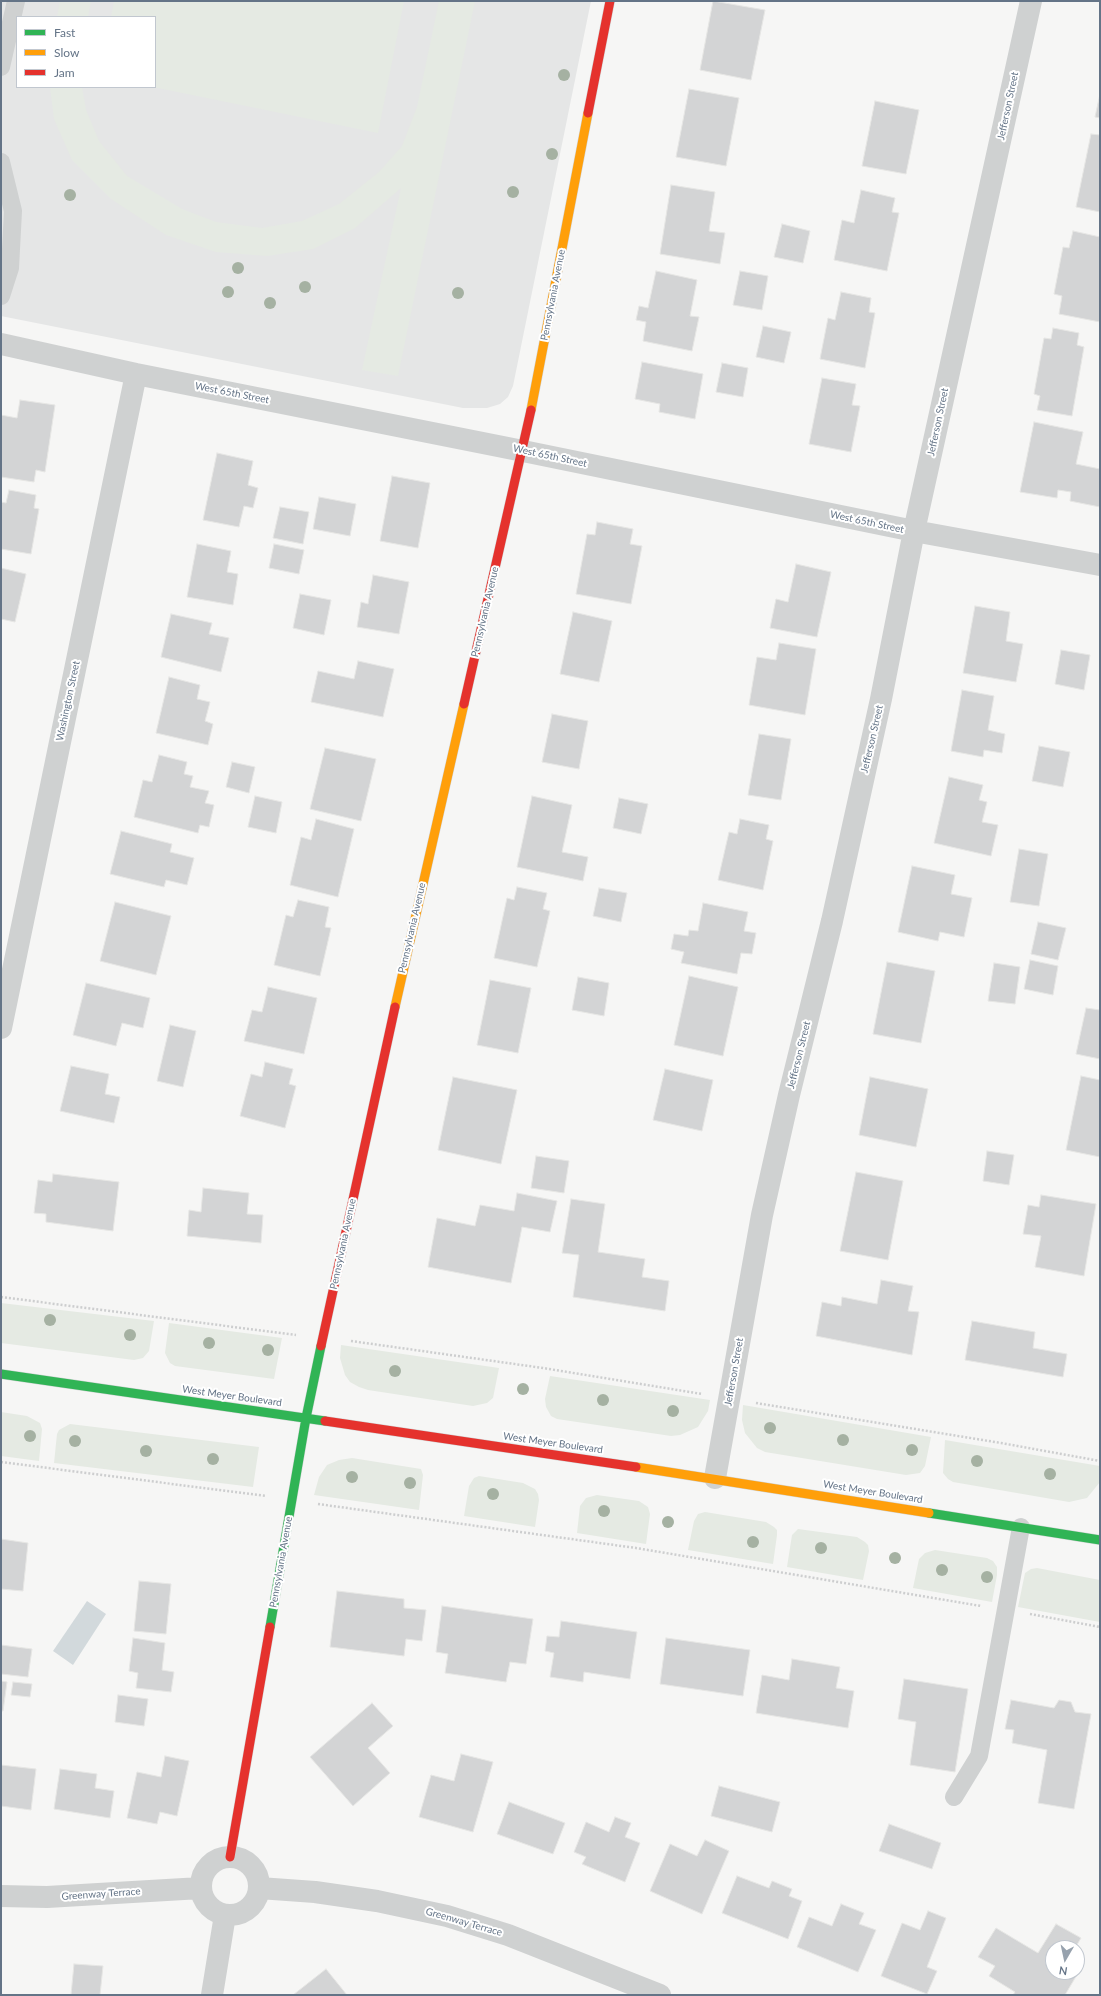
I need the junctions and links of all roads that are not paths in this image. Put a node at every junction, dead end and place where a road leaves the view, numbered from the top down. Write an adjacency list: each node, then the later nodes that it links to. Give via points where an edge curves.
1 (16, 1): 4 (lane)
2 (610, 1): 9 (street, Pennsylvania Avenue)
3 (1031, 1): 10 (street, Jefferson Street)
4 (1, 67)
5 (1, 162): 6 (lane, via 13,211 10,268)
6 (1, 296)
7 (1, 344): 8 (street, West 65th Street)
8 (136, 374): 9 (street, West 65th Street); 12 (street, Washington Street)
9 (523, 451): 10 (street, West 65th Street); 14 (street, Pennsylvania Avenue, via 407,950)
10 (914, 531): 11 (street, West 65th Street); 15 (street, Jefferson Street, via 861,791 762,1215)
11 (1100, 565)
12 (1, 1028)
13 (1, 1374): 14 (street, West Meyer Boulevard)
14 (306, 1418): 15 (street, West Meyer Boulevard); 19 (street, Pennsylvania Avenue)
15 (715, 1478): 16 (street, West Meyer Boulevard)
16 (1021, 1527): 17 (street, West Meyer Boulevard); 18 (lane, via 979,1756)
17 (1100, 1540)
18 (954, 1797)
19 (230, 1857): 20 (street, via 221,1859 206,1870); 21 (street, via 244,1861 254,1870)
20 (201, 1888): 22 (street, Greenway Terrace, via 47,1897); 23 (street, via 209,1905)
21 (259, 1888): 23 (street, via 252,1906 235,1914); 25 (street, Greenway Terrace, via 315,1892 378,1901 447,1916 508,1935)
22 (1, 1896)
23 (225, 1915): 24 (street)
24 (212, 1995)
25 (660, 1995)

